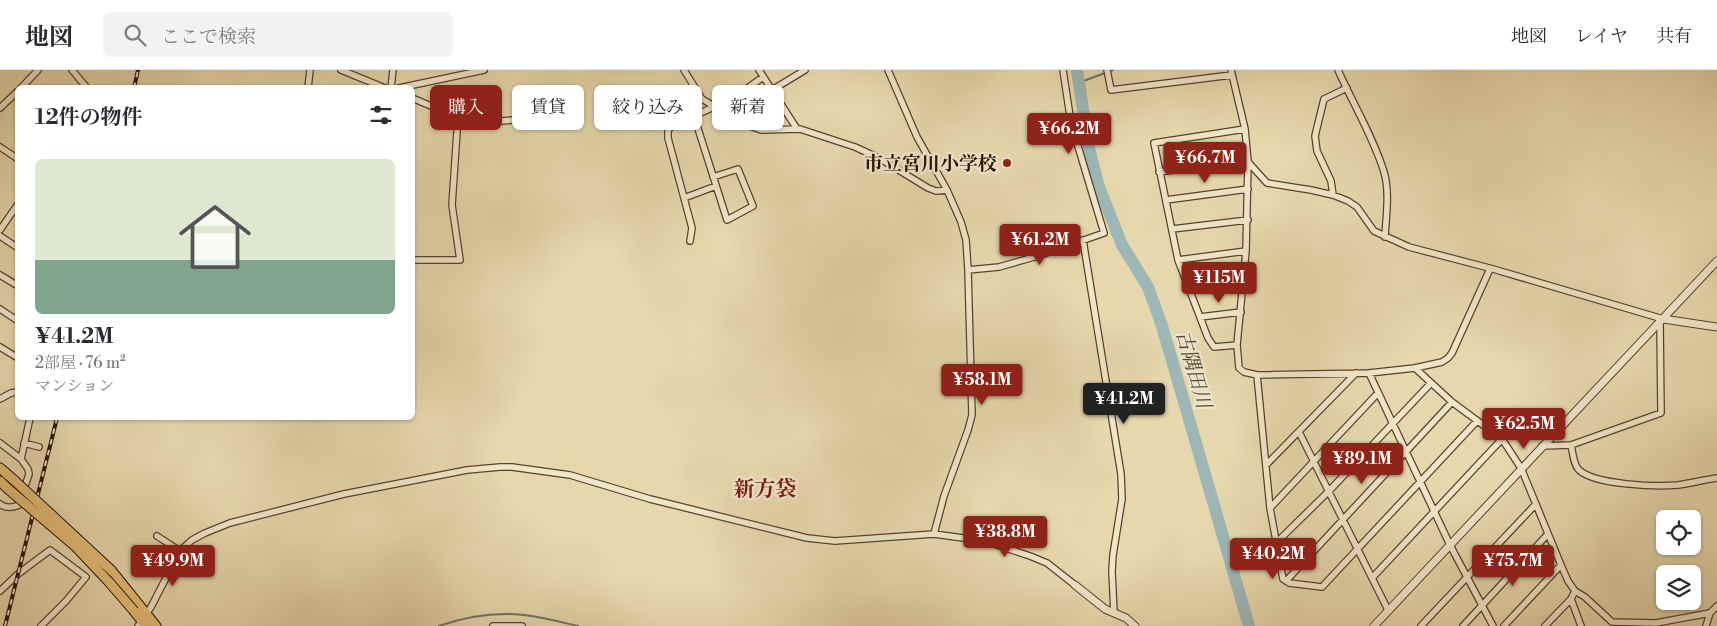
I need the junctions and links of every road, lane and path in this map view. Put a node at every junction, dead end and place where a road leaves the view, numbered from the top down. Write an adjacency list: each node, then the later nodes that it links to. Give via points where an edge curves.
1 (38, 70): 16 (street)
2 (72, 70): 17 (street)
3 (310, 70): 18 (street)
4 (341, 70): 19 (street)
5 (393, 70): 20 (street)
6 (484, 70): 21 (street)
7 (684, 70): 29 (street, via 702,99)
8 (759, 70): 15 (street)
9 (805, 70): 24 (street)
10 (888, 70): 45 (street, via 917,137)
11 (1064, 70): 55 (street, via 1071,123 1104,233)
12 (1107, 70): 14 (street, via 1111,90)
13 (1338, 70): 25 (street)
14 (1231, 72): 34 (street)
15 (763, 77): 22 (street); 23 (street)
16 (24, 85)
17 (84, 85)
18 (308, 85)
19 (378, 85)
20 (391, 85)
21 (413, 85)
22 (751, 85)
23 (769, 85)
24 (780, 85)
25 (1347, 88): 46 (street, via 1324,99 1315,136); 54 (street, via 1384,173 1387,190)
26 (15, 94): 30 (street)
27 (415, 99): 28 (street)
28 (430, 105)
29 (712, 105)
30 (0, 108)
31 (784, 109): 33 (street)
32 (784, 129): 33 (street)
33 (797, 129): 45 (street, via 855,147 928,188)
34 (1245, 129): 40 (street); 41 (street, via 1154,143)
35 (457, 130): 59 (street, via 452,205 460,260)
36 (668, 130): 47 (street)
37 (698, 130): 42 (street)
38 (0, 147): 39 (street)
39 (15, 157)
40 (1248, 161): 41 (street); 44 (street); 46 (street, via 1267,183)
41 (1159, 172): 48 (street)
42 (713, 177): 43 (street); 43 (street, via 738,169 752,206 726,220)
43 (716, 186): 47 (street)
44 (1248, 189): 48 (street); 50 (street)
45 (947, 190): 63 (street, via 965,235)
46 (1333, 195): 54 (street, via 1357,207 1374,231)
47 (684, 198): 56 (street, via 692,228)
48 (1166, 200): 51 (street)
49 (15, 211): 52 (street)
50 (1248, 220): 51 (street); 58 (street)
51 (1172, 229): 60 (street)
52 (0, 230)
53 (0, 236): 57 (street)
54 (1385, 237): 62 (street, via 1409,247)
55 (1083, 240): 63 (street, via 999,267); 130 (street, via 1121,474 1122,499 1112,571)
56 (690, 241)
57 (15, 246)
58 (1246, 251): 60 (street); 65 (street)
59 (415, 260)
60 (1178, 260): 67 (street)
61 (1717, 261): 72 (street)
62 (1490, 268): 72 (street); 77 (street, via 1448,358)
63 (968, 270): 111 (street, via 972,415)
64 (0, 275): 66 (street)
65 (1244, 282): 67 (street); 69 (street)
66 (15, 284)
67 (1189, 289): 70 (street)
68 (0, 309): 71 (street)
69 (1241, 312): 70 (street); 74 (street)
70 (1200, 317): 74 (street, via 1214,347)
71 (15, 319)
72 (1662, 320): 73 (street); 93 (street, via 1661,412); 94 (street)
73 (1717, 327)
74 (1237, 345): 80 (street, via 1238,368)
75 (0, 347): 76 (street)
76 (15, 356)
77 (1414, 368): 79 (street); 81 (street)
78 (1356, 373): 79 (street); 80 (street); 89 (street)
79 (1369, 373): 83 (street)
80 (1257, 374): 99 (street)
81 (1431, 383): 85 (street); 88 (street)
82 (15, 392): 84 (street)
83 (1378, 393): 88 (street); 98 (street)
84 (0, 399)
85 (1452, 402): 87 (street); 96 (street)
86 (30, 420): 92 (street)
87 (1477, 421): 90 (street); 104 (street)
88 (1392, 423): 96 (street); 105 (street)
89 (1299, 432): 98 (street); 99 (street)
90 (1502, 439): 101 (street); 109 (street)
91 (0, 443): 97 (street)
92 (24, 443): 95 (street); 97 (street)
93 (1571, 445): 94 (street); 102 (street, via 1576,466 1581,472 1608,481 1627,485 1678,485)
94 (1542, 446): 101 (street)
95 (39, 447)
96 (1406, 453): 104 (street); 110 (street)
97 (21, 459): 106 (street, via 29,474 19,505 12,508)
98 (1314, 462): 105 (street); 108 (street)
99 (1266, 465): 108 (street)
100 (0, 468): 128 (highway, bridge, via 111,570)
101 (1521, 468): 107 (street); 115 (street)
102 (1717, 478)
103 (0, 481): 128 (highway, bridge, via 75,546)
104 (1420, 483): 109 (street); 116 (street)
105 (1328, 491): 110 (street); 114 (street)
106 (0, 504)
107 (1536, 504): 112 (street); 119 (street)
108 (1270, 508): 114 (street)
109 (1434, 512): 115 (street); 120 (street)
110 (1343, 520): 116 (street); 121 (street)
111 (934, 534): 117 (street, via 835,541 807,538 650,499 570,475 500,467 467,470 344,494 230,523 198,536); 122 (street, via 985,541 1030,556)
112 (1548, 535): 118 (street); 126 (street)
113 (158, 536): 117 (street)
114 (1275, 544): 121 (street)
115 (1450, 545): 119 (street); 129 (street)
116 (1357, 549): 120 (street); 121 (street, via 1322,587)
117 (180, 551): 132 (street)
118 (1561, 565): 123 (street); 142 (street)
119 (1467, 577): 126 (street); 139 (street)
120 (1372, 578): 129 (street)
121 (1286, 581)
122 (1075, 585): 130 (street)
123 (1575, 591): 125 (street); 131 (street, via 1612,622 1656,623)
124 (0, 592): 133 (street, via 50,550 86,577)
125 (1571, 598): 143 (street); 144 (street)
126 (1482, 605): 140 (street); 141 (street)
127 (1717, 606): 131 (street)
128 (137, 608): 132 (highway)
129 (1388, 610): 138 (street)
130 (1114, 613): 137 (street)
131 (1710, 613): 145 (street)
132 (143, 622): 134 (highway)
133 (41, 626)
134 (156, 626)
135 (493, 626): 136 (street)
136 (522, 626)
137 (1134, 626)
138 (1374, 626)
139 (1421, 626)
140 (1463, 626)
141 (1493, 626)
142 (1504, 626)
143 (1545, 626)
144 (1581, 626)
145 (1706, 626)

